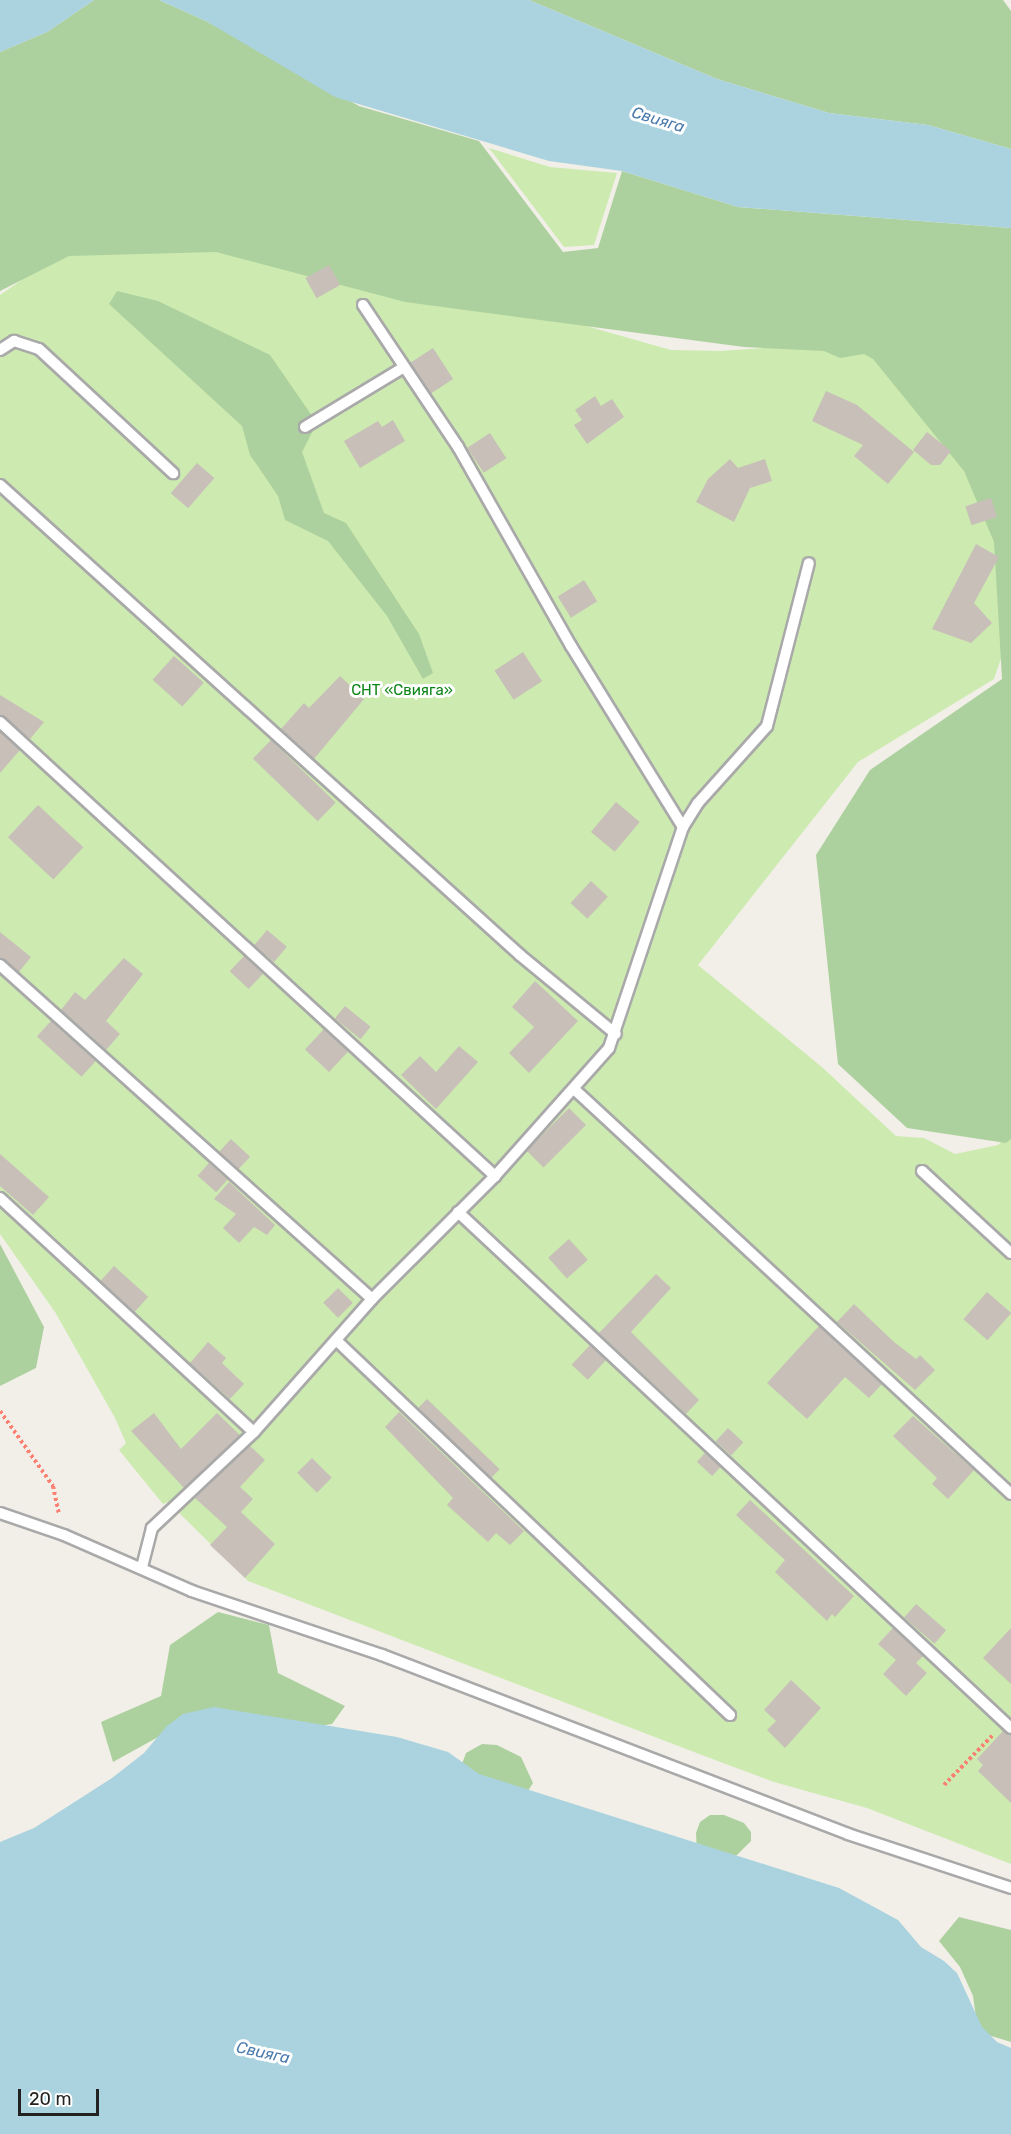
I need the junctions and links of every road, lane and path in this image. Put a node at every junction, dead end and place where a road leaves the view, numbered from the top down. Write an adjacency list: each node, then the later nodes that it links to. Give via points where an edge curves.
1 (363, 305): 3 (lane)
2 (0, 350): 5 (lane, via 14,341 39,349)
3 (404, 367): 4 (lane); 9 (lane, via 458,447)
4 (305, 427)
5 (173, 473)
6 (0, 485): 11 (lane, via 520,955)
7 (809, 562): 9 (lane, via 767,726 698,803)
8 (0, 722): 14 (lane)
9 (682, 827): 11 (lane)
10 (0, 964): 18 (lane)
11 (616, 1034): 12 (lane)
12 (574, 1089): 14 (lane); 22 (lane)
13 (922, 1171): 17 (lane)
14 (495, 1176): 16 (lane)
15 (0, 1198): 21 (lane)
16 (458, 1212): 18 (lane); 27 (lane)
17 (1011, 1253)
18 (372, 1299): 19 (lane)
19 (336, 1340): 21 (lane); 26 (lane)
20 (0, 1411): 24 (path, via 52,1486)
21 (254, 1432): 25 (lane, via 152,1528)
22 (1011, 1494)
23 (0, 1513): 24 (lane)
24 (64, 1535): 25 (lane)
25 (142, 1567): 29 (lane, via 192,1591 382,1655 848,1834)
26 (730, 1715)
27 (1008, 1721): 28 (path)
28 (944, 1785)
29 (1011, 1888)

